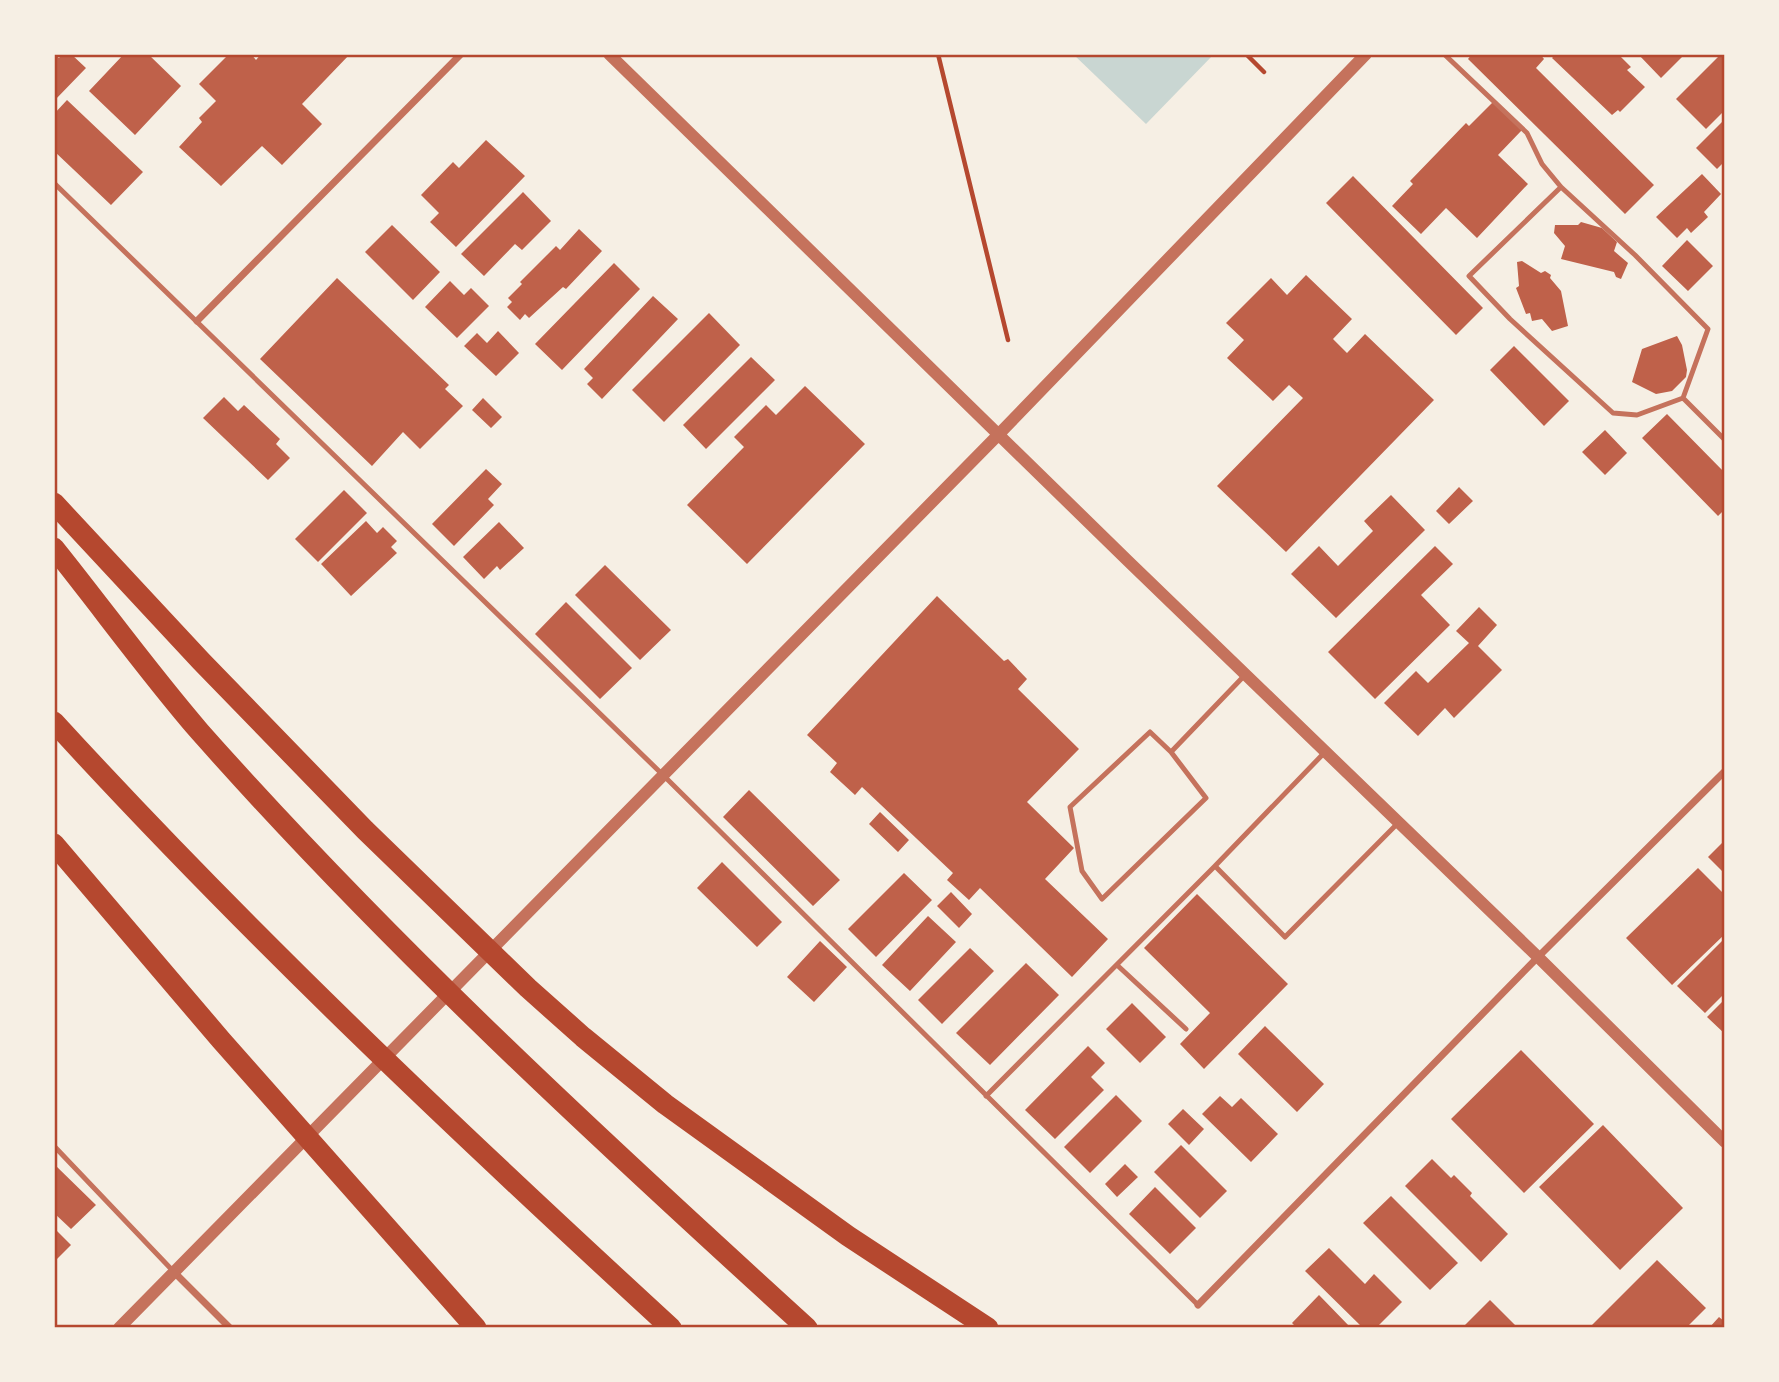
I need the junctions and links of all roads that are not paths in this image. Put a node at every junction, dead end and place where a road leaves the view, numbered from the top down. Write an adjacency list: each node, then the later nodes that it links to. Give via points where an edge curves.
1 (461, 54): 7 (street)
2 (609, 54): 9 (street)
3 (1366, 54): 9 (street)
4 (1444, 54): 6 (lane, via 1527,133 1542,164)
5 (54, 183): 7 (lane)
6 (1561, 187): 8 (lane, via 1708,329); 8 (lane, via 1469,276 1613,413 1637,415)
7 (197, 321): 18 (lane)
8 (1683, 398): 10 (lane)
9 (999, 434): 13 (street); 18 (street)
10 (1725, 440)
11 (54, 503): 35 (highway, via 365,830 583,1037 805,1205)
12 (54, 548): 34 (highway, via 199,730 328,872 570,1109)
13 (1246, 674): 15 (street); 16 (lane)
14 (54, 722): 33 (highway, via 260,938)
15 (1326, 751): 19 (street); 21 (lane)
16 (1171, 752): 16 (lane, via 1206,798 1102,900 1082,871 1070,807 1150,732)
17 (1725, 771): 22 (street)
18 (663, 775): 25 (lane); 28 (street)
19 (1399, 822): 21 (lane, via 1285,937); 22 (street)
20 (54, 844): 32 (highway)
21 (1215, 866): 23 (lane)
22 (1538, 957): 26 (street); 29 (street)
23 (1117, 965): 24 (lane); 25 (lane)
24 (1186, 1029)
25 (986, 1096): 29 (lane)
26 (1725, 1142)
27 (54, 1146): 28 (lane)
28 (174, 1272): 30 (street); 31 (street)
29 (1198, 1305)
30 (119, 1328)
31 (230, 1328)
32 (476, 1328)
33 (671, 1328)
34 (807, 1328)
35 (988, 1328)

